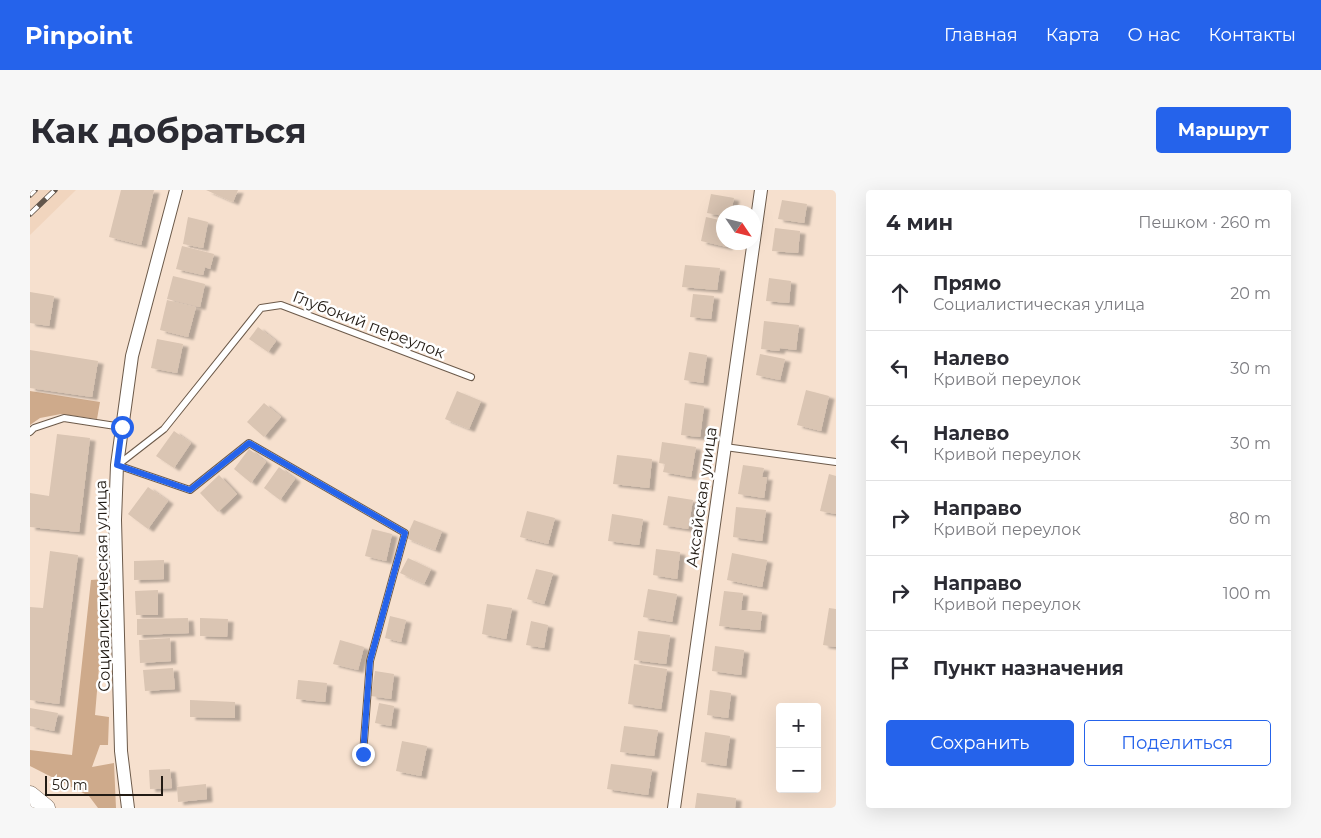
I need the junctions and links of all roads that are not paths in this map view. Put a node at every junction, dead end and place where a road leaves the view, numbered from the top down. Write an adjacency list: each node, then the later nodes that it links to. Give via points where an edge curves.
1 (176, 190): 4 (street, Социалистическая улица, via 132,356)
2 (761, 190): 6 (street, Аксайская улица)
3 (471, 377): 8 (lane, Глубокий переулок, via 281,305 261,308 164,429)
4 (122, 427): 5 (lane, via 64,418); 8 (street, Социалистическая улица)
5 (30, 432)
6 (725, 446): 7 (lane); 13 (street, Аксайская улица)
7 (836, 462)
8 (117, 465): 9 (lane, via 190,490 249,443 405,533 370,661); 12 (street, Социалистическая улица, via 115,520 121,732)
9 (363, 754)
10 (30, 795): 11 (street)
11 (46, 808)
12 (128, 808)
13 (674, 808)

